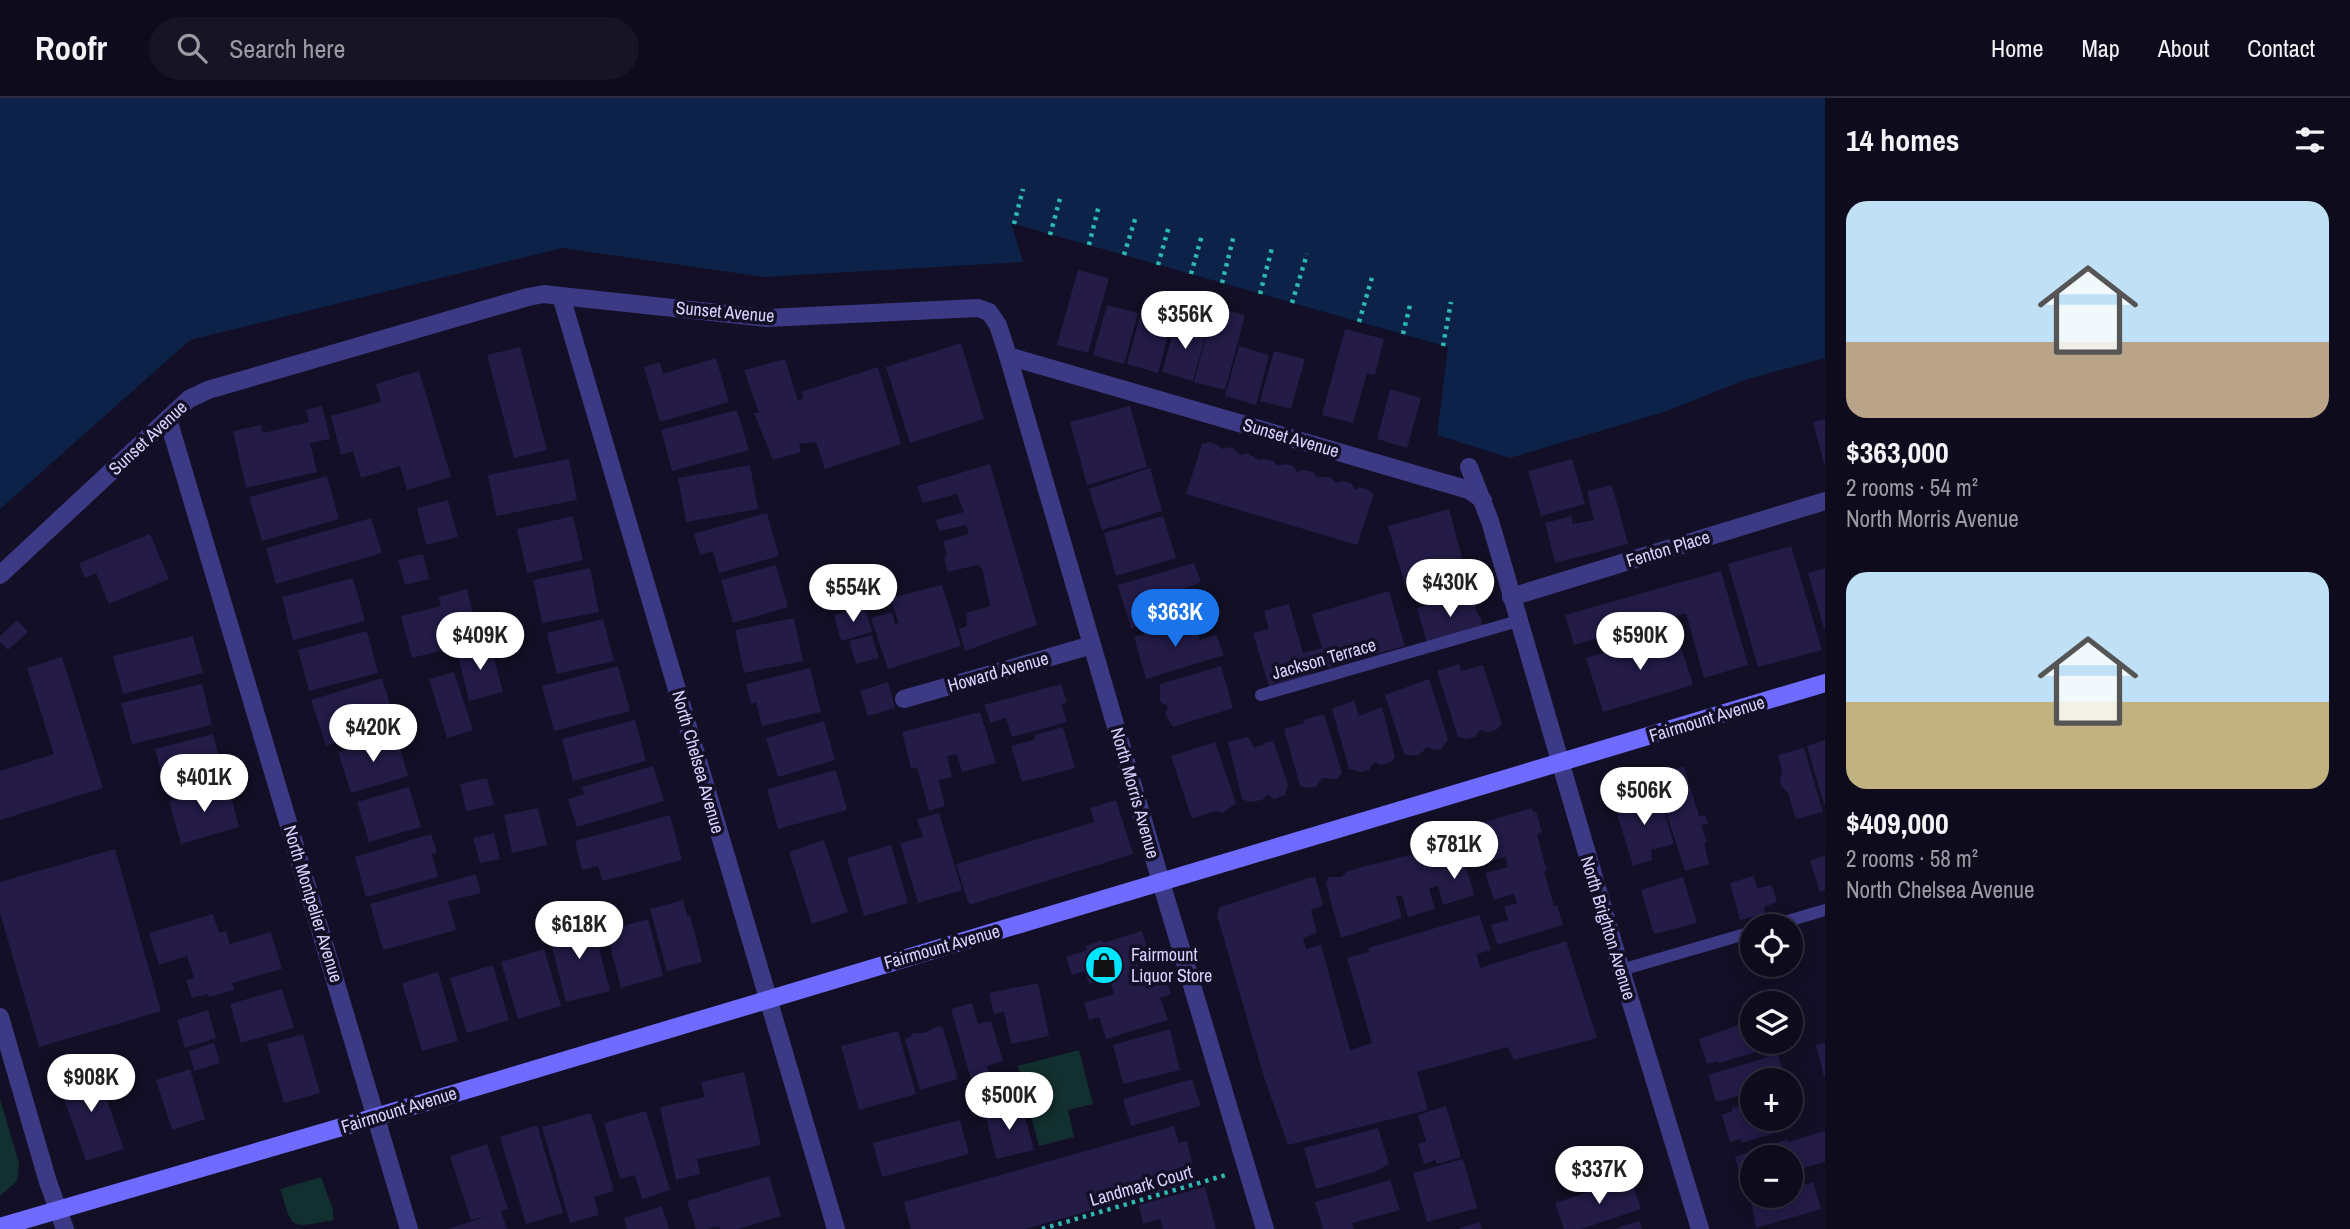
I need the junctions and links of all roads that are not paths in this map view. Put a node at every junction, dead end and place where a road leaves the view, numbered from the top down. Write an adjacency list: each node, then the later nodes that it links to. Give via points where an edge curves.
1 (561, 296): 2 (street, Sunset Avenue, via 767,318 978,308 989,312 998,324); 3 (street, Sunset Avenue, via 528,297 208,390 189,399); 20 (street, North Chelsea Avenue)
2 (1008, 356): 5 (street, Sunset Avenue, via 1469,490); 10 (street, North Morris Avenue)
3 (168, 419): 7 (street, Sunset Avenue); 22 (street, North Montpelier Avenue)
4 (1469, 467): 5 (street, North Brighton Avenue)
5 (1483, 500): 8 (street, North Brighton Avenue)
6 (1825, 501): 8 (street, Fenton Place)
7 (0, 575)
8 (1511, 597): 9 (street, North Brighton Avenue)
9 (1518, 621): 12 (lane, Jackson Terrace); 14 (street, North Brighton Avenue)
10 (1092, 645): 13 (street, Howard Avenue); 15 (street, North Morris Avenue)
11 (1825, 684): 14 (street, Fairmount Avenue)
12 (1261, 695)
13 (904, 699)
14 (1559, 764): 15 (street, Fairmount Avenue); 19 (street, North Brighton Avenue)
15 (1161, 883): 20 (street, Fairmount Avenue); 28 (street, North Morris Avenue)
16 (1825, 910): 17 (lane)
17 (1803, 917)
18 (1740, 935): 19 (lane)
19 (1620, 970): 29 (street, North Brighton Avenue)
20 (768, 999): 22 (street, Fairmount Avenue); 27 (street, North Chelsea Avenue)
21 (0, 1017): 23 (street)
22 (376, 1117): 23 (street, Fairmount Avenue); 26 (street, North Montpelier Avenue)
23 (58, 1210): 24 (street); 25 (street)
24 (0, 1227)
25 (65, 1229)
26 (409, 1229)
27 (836, 1229)
28 (1265, 1229)
29 (1700, 1229)

